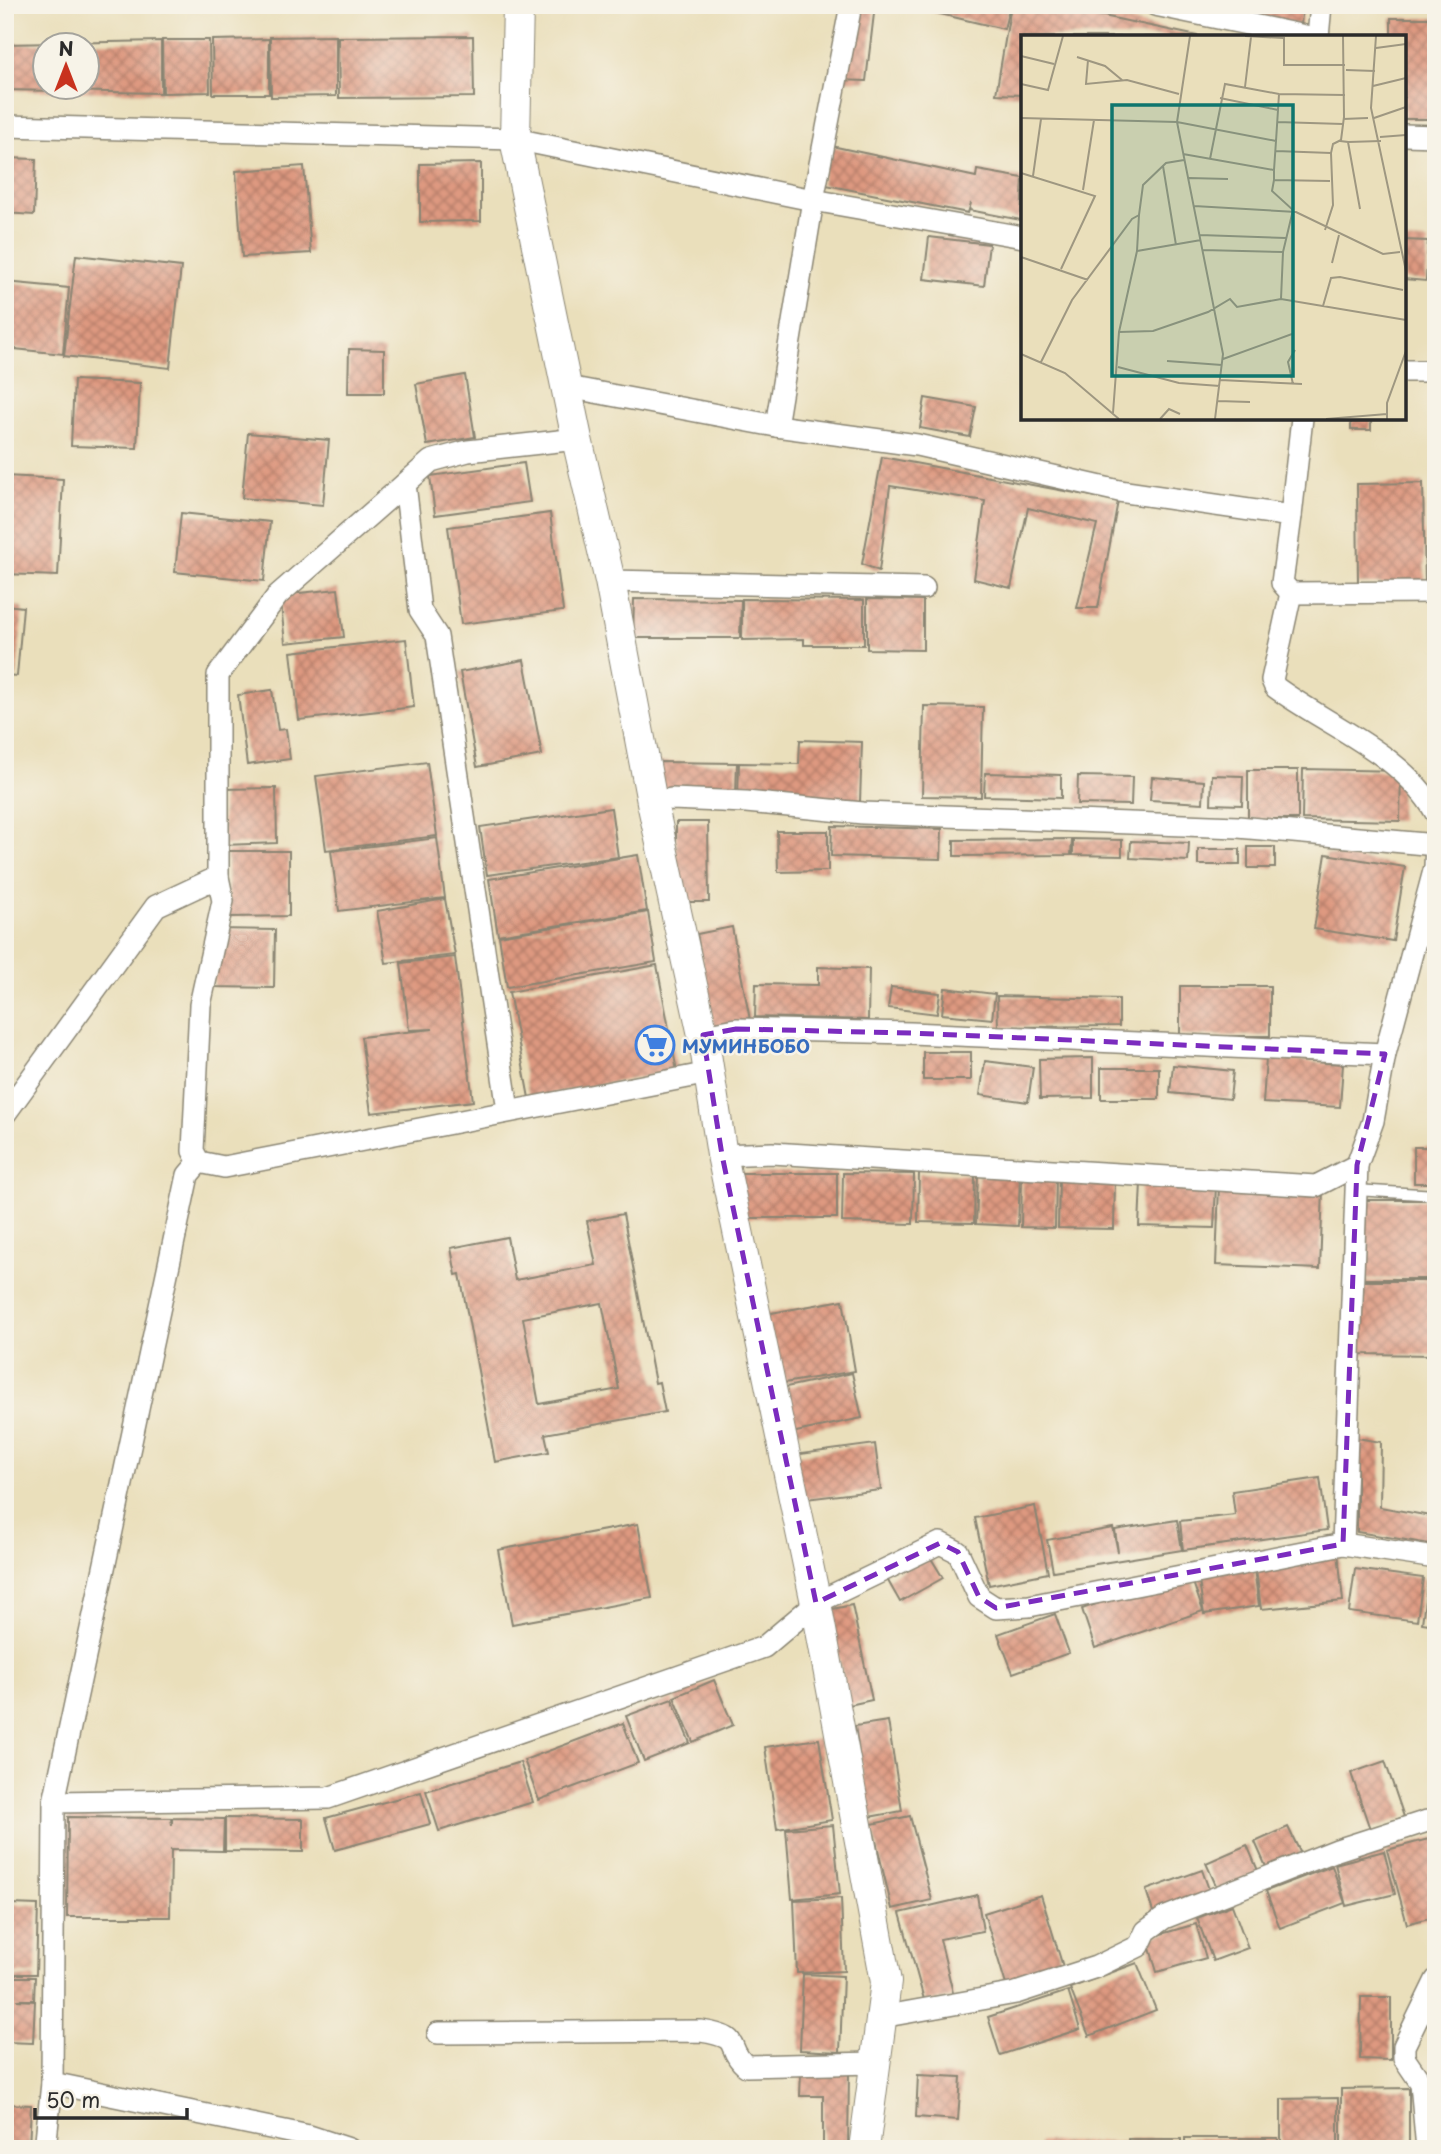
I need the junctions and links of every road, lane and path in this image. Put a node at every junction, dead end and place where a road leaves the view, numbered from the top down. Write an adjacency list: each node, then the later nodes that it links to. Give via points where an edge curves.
1 (518, 5): 10 (street)
2 (851, 5): 11 (street)
3 (1155, 5): 5 (street)
4 (1321, 5): 6 (street)
5 (1300, 35)
6 (1318, 35)
7 (5, 126): 10 (street)
8 (1406, 135): 9 (street)
9 (1436, 136)
10 (515, 139): 11 (street); 15 (street)
11 (813, 200): 12 (street); 17 (street)
12 (1021, 237)
13 (1406, 371): 14 (street)
14 (1436, 371)
15 (568, 387): 17 (street); 18 (street)
16 (1302, 420): 20 (street)
17 (776, 426): 20 (street, via 917,445 1119,491)
18 (577, 439): 19 (street, via 468,451 431,461); 21 (street)
19 (405, 484): 28 (street, via 278,595 218,675); 32 (street, via 420,610 437,636)
20 (1291, 516): 24 (street, via 1282,583)
21 (610, 580): 22 (street); 25 (street)
22 (924, 588)
23 (1436, 592): 24 (street)
24 (1291, 593): 26 (street, via 1272,680 1275,687 1395,766)
25 (653, 802): 27 (street, via 746,802 863,813 1238,827); 29 (street)
26 (1436, 813)
27 (1435, 844): 30 (street, via 1434,867)
28 (218, 877): 33 (street, via 156,906); 35 (street, via 223,901 200,1005 193,1151)
29 (703, 1035): 30 (street, via 736,1029 911,1033); 31 (street)
30 (1385, 1055): 36 (street, via 1373,1121)
31 (709, 1073): 32 (street); 34 (street)
32 (508, 1110): 35 (street, via 224,1167)
33 (5, 1114)
34 (722, 1155): 36 (street, via 772,1153 1316,1186); 41 (street)
35 (199, 1163): 42 (street, via 188,1175)
36 (1357, 1165): 37 (street)
37 (1356, 1190): 38 (lane); 39 (street)
38 (1436, 1195)
39 (1343, 1544): 40 (street); 41 (street, via 1029,1606 996,1608 979,1597 958,1552 940,1543)
40 (1436, 1558)
41 (816, 1603): 42 (street, via 764,1647 328,1798); 45 (street, via 887,1982)
42 (54, 1801): 48 (street)
43 (1427, 1821): 45 (street, via 1337,1850 1164,1918 1146,1931 1139,1946 1096,1967 1016,1993)
44 (1436, 1980): 52 (street, via 1404,2046 1404,2058 1421,2083)
45 (881, 2017): 47 (street)
46 (438, 2032): 47 (street, via 701,2031 724,2034 746,2066)
47 (875, 2063): 51 (street)
48 (52, 2083): 49 (street); 50 (street, via 309,2136)
49 (45, 2149)
50 (349, 2149)
51 (864, 2149)
52 (1427, 2149)

